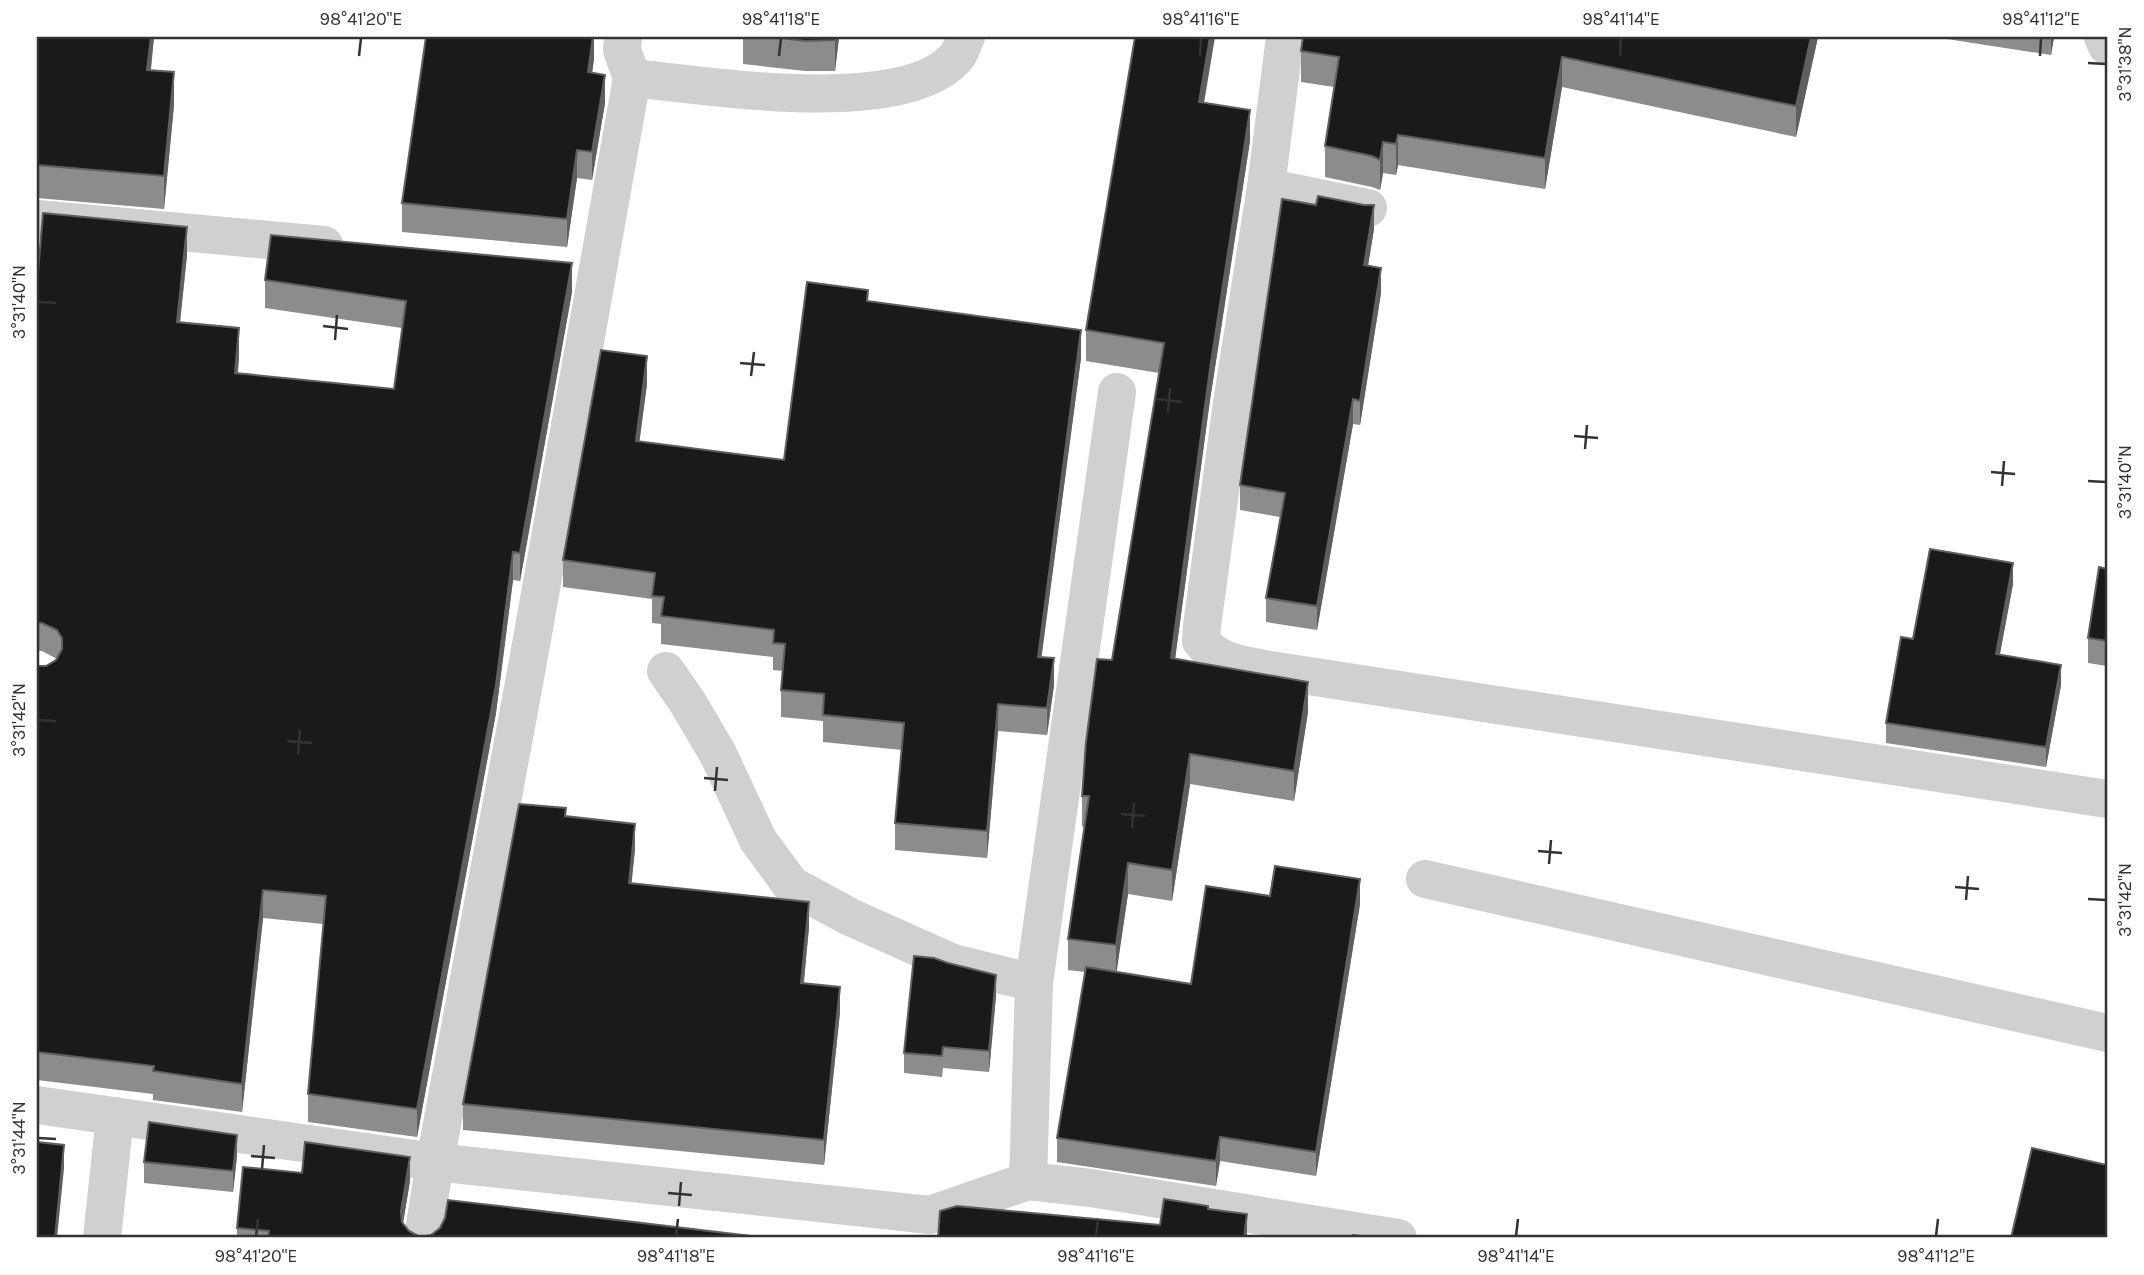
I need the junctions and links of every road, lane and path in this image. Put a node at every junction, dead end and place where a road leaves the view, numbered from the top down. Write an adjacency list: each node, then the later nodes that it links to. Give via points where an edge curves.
1 (622, 37): 6 (street)
2 (966, 37): 6 (street, via 957,56 933,74 903,85 852,93 804,95)
3 (1285, 37): 7 (street)
4 (2103, 37): 5 (street)
5 (2107, 46)
6 (632, 78): 19 (street, via 584,271 527,667)
7 (1266, 187): 8 (street); 13 (street, via 1202,625 1201,641 1208,650 1221,659 1264,669)
8 (1367, 208)
9 (37, 219): 10 (street)
10 (361, 249)
11 (1117, 391): 15 (street)
12 (666, 671): 15 (street, via 718,754 758,840 791,885 953,963)
13 (2107, 799)
14 (1425, 879): 16 (street)
15 (1034, 983): 20 (street)
16 (2107, 1033)
17 (37, 1105): 18 (street)
18 (115, 1116): 19 (street); 23 (street)
19 (435, 1162): 22 (street); 24 (street)
20 (1028, 1181): 21 (street, via 1091,1188); 22 (street)
21 (1225, 1224): 25 (street)
22 (929, 1227)
23 (102, 1238)
24 (423, 1238)
25 (1398, 1238)

